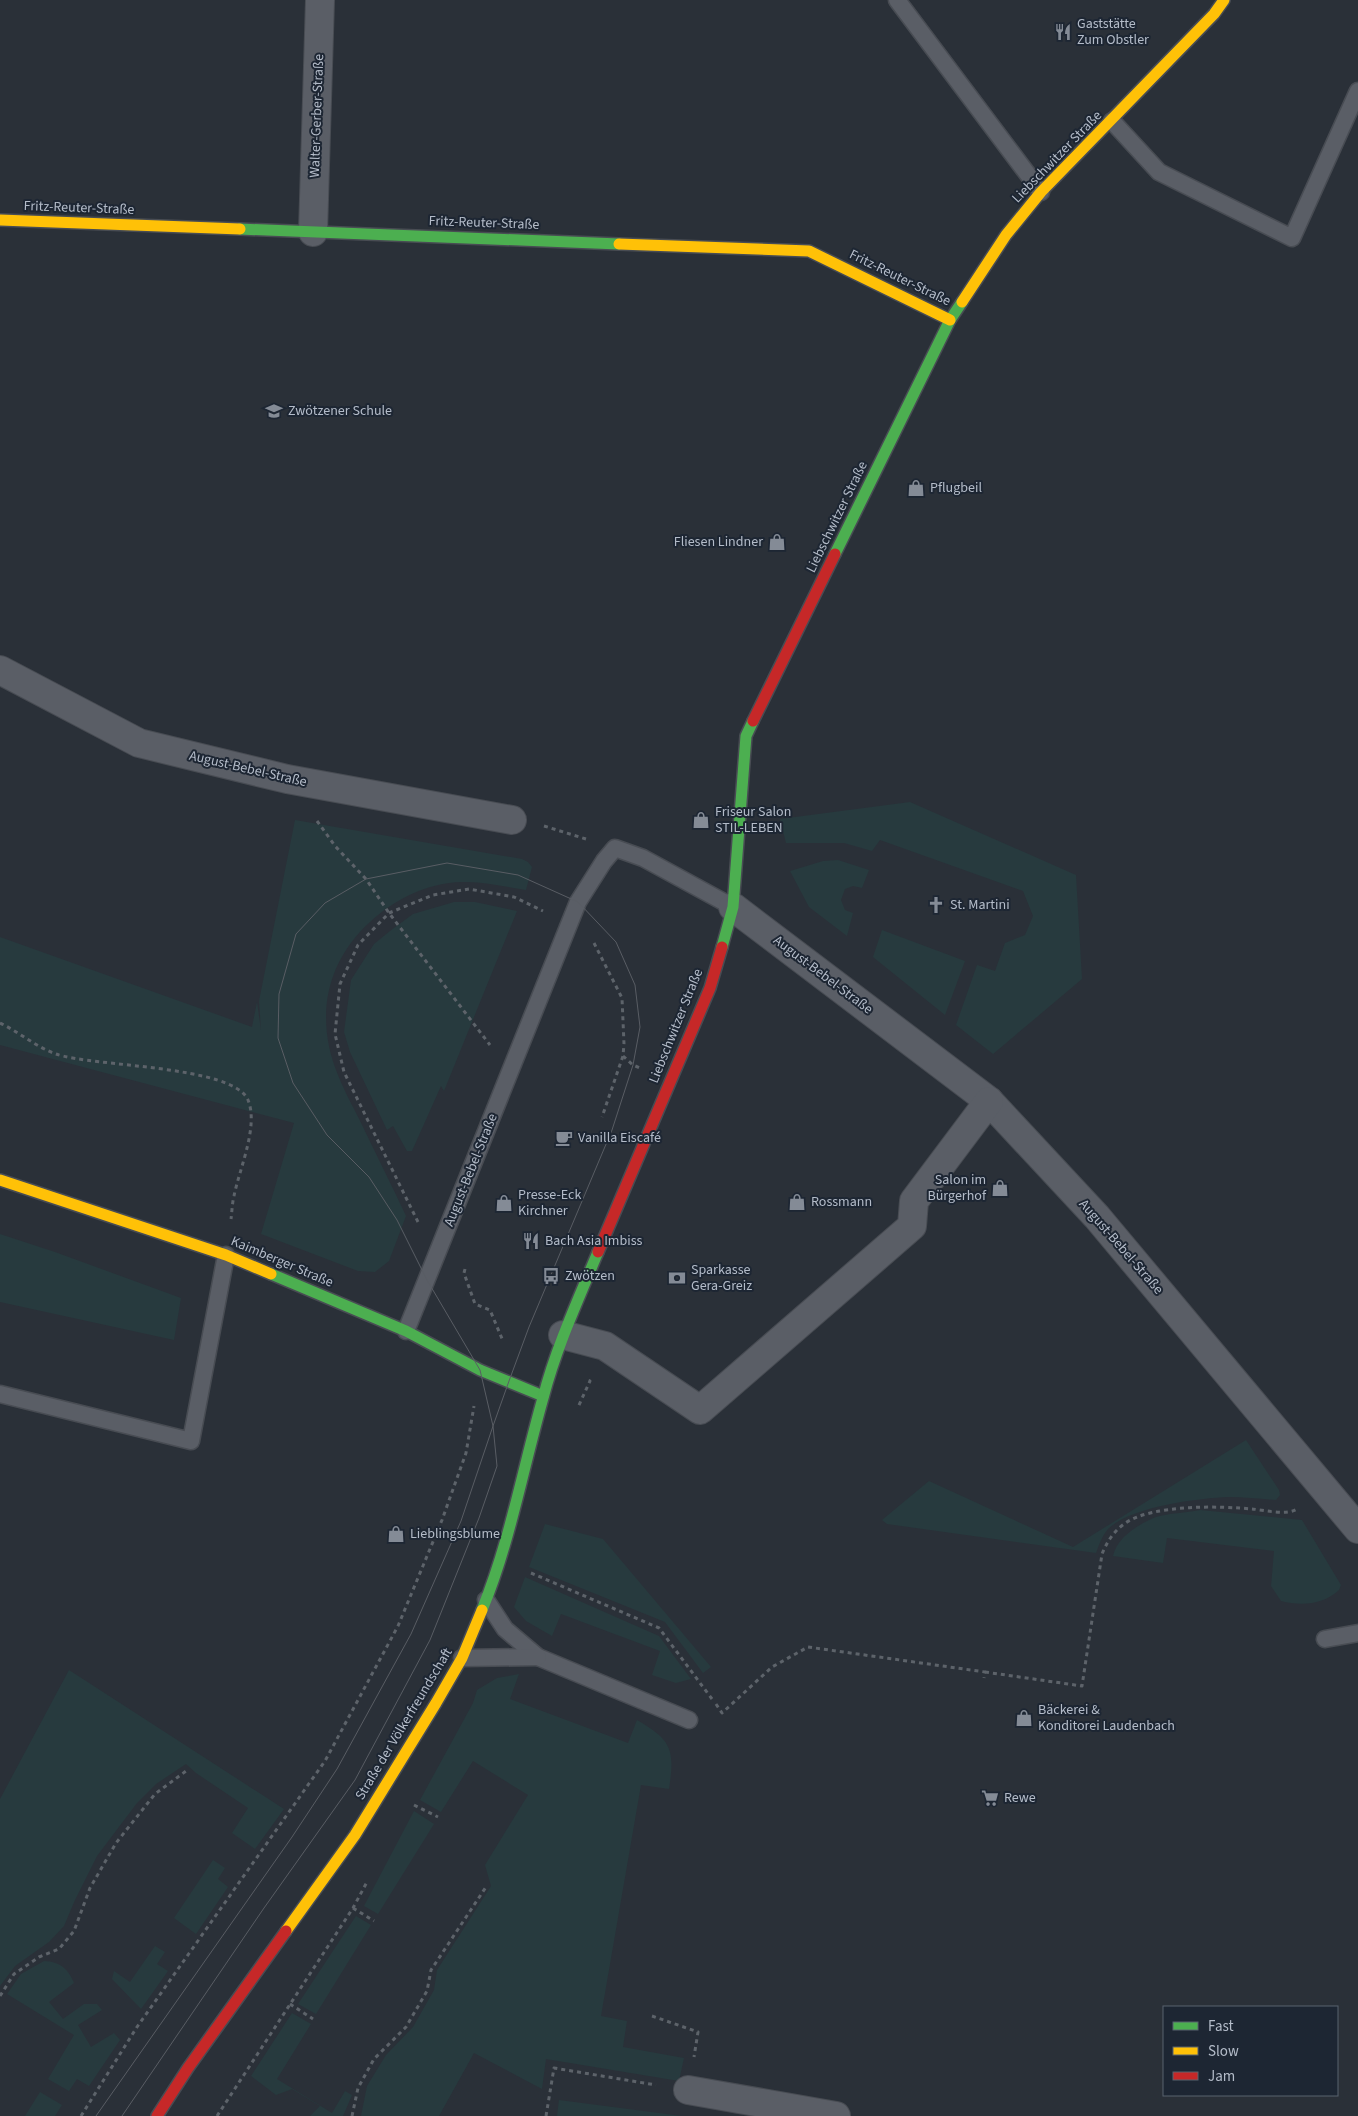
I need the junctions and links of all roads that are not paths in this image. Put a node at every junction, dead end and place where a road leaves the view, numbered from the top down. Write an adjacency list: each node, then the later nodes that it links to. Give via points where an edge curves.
1 (320, 0): 8 (street, Walter-Gerber-Straße)
2 (897, 0): 6 (lane)
3 (1224, 0): 5 (main road, Liebschwitzer Straße)
4 (1358, 91): 5 (lane, via 1292,238 1159,172)
5 (1112, 122): 6 (main road, Liebschwitzer Straße)
6 (1041, 192): 9 (main road, Liebschwitzer Straße, via 1006,235)
7 (0, 220): 8 (main road, Fritz-Reuter-Straße)
8 (313, 232): 9 (main road, Fritz-Reuter-Straße, via 809,251)
9 (950, 320): 12 (main road, Liebschwitzer Straße, via 746,736)
10 (0, 670): 11 (street, August-Bebel-Straße, via 139,743 287,779)
11 (512, 820)
12 (733, 907): 13 (street, August-Bebel-Straße); 14 (main road, Liebschwitzer Straße, via 710,988); 17 (lane, August-Bebel-Straße, via 643,858 615,848 604,861 578,902)
13 (989, 1101): 18 (street, via 914,1201 912,1226 700,1410 605,1346); 21 (street, August-Bebel-Straße, via 1097,1217)
14 (648, 1133): 18 (main road, Straße der Völkerfreundschaft)
15 (0, 1180): 16 (main road, Kaimberger Straße)
16 (226, 1255): 17 (main road, Kaimberger Straße); 19 (lane, via 191,1441)
17 (406, 1331): 20 (main road, Kaimberger Straße, via 480,1370)
18 (563, 1335): 20 (main road, Straße der Völkerfreundschaft)
19 (0, 1394)
20 (543, 1396): 22 (main road, Straße der Völkerfreundschaft, via 503,1549)
21 (1358, 1529)
22 (486, 1600): 25 (lane, via 505,1629); 26 (main road, Straße der Völkerfreundschaft)
23 (1358, 1632): 24 (lane)
24 (1325, 1639)
25 (538, 1657): 26 (lane); 27 (lane)
26 (462, 1658): 29 (main road, Straße der Völkerfreundschaft, via 355,1835)
27 (689, 1720)
28 (688, 2090): 30 (street)
29 (157, 2116)
30 (836, 2116)

